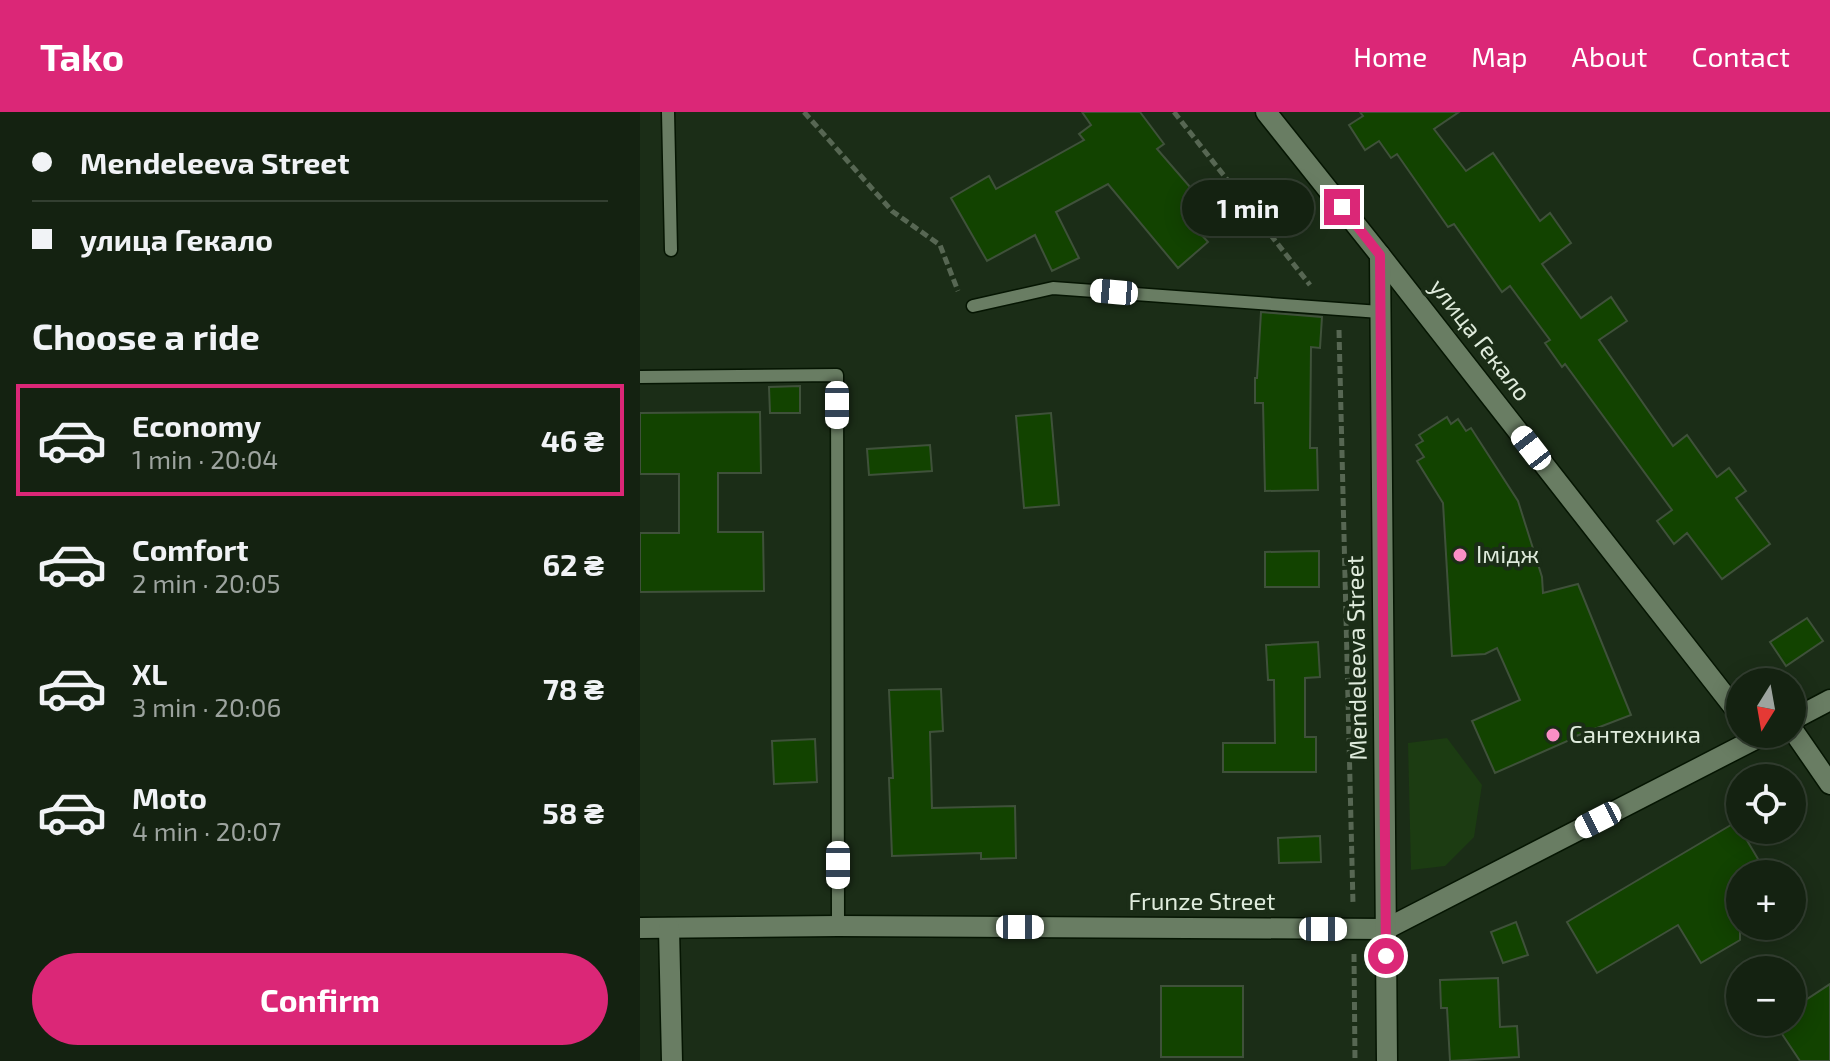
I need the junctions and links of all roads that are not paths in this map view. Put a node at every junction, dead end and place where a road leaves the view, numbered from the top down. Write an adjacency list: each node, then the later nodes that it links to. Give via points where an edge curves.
1 (668, 112): 3 (lane)
2 (1266, 112): 4 (street, улица Гекало)
3 (671, 250)
4 (1380, 255): 6 (street, Mendeleeva Street); 8 (street, улица Гекало)
5 (973, 306): 6 (lane, via 1053,288)
6 (1380, 312): 17 (street, Mendeleeva Street)
7 (640, 377): 14 (lane, via 837,375)
8 (1726, 697)
9 (1830, 700): 10 (street)
10 (1806, 713)
11 (1734, 748): 17 (street, Frunze Street)
12 (1805, 748): 13 (street)
13 (1830, 784)
14 (838, 926): 16 (street, Frunze Street); 17 (street, Frunze Street)
15 (640, 928): 16 (street, Frunze Street)
16 (669, 928): 18 (street)
17 (1386, 929): 19 (street, Mendeleeva Street)
18 (672, 1061)
19 (1387, 1061)

